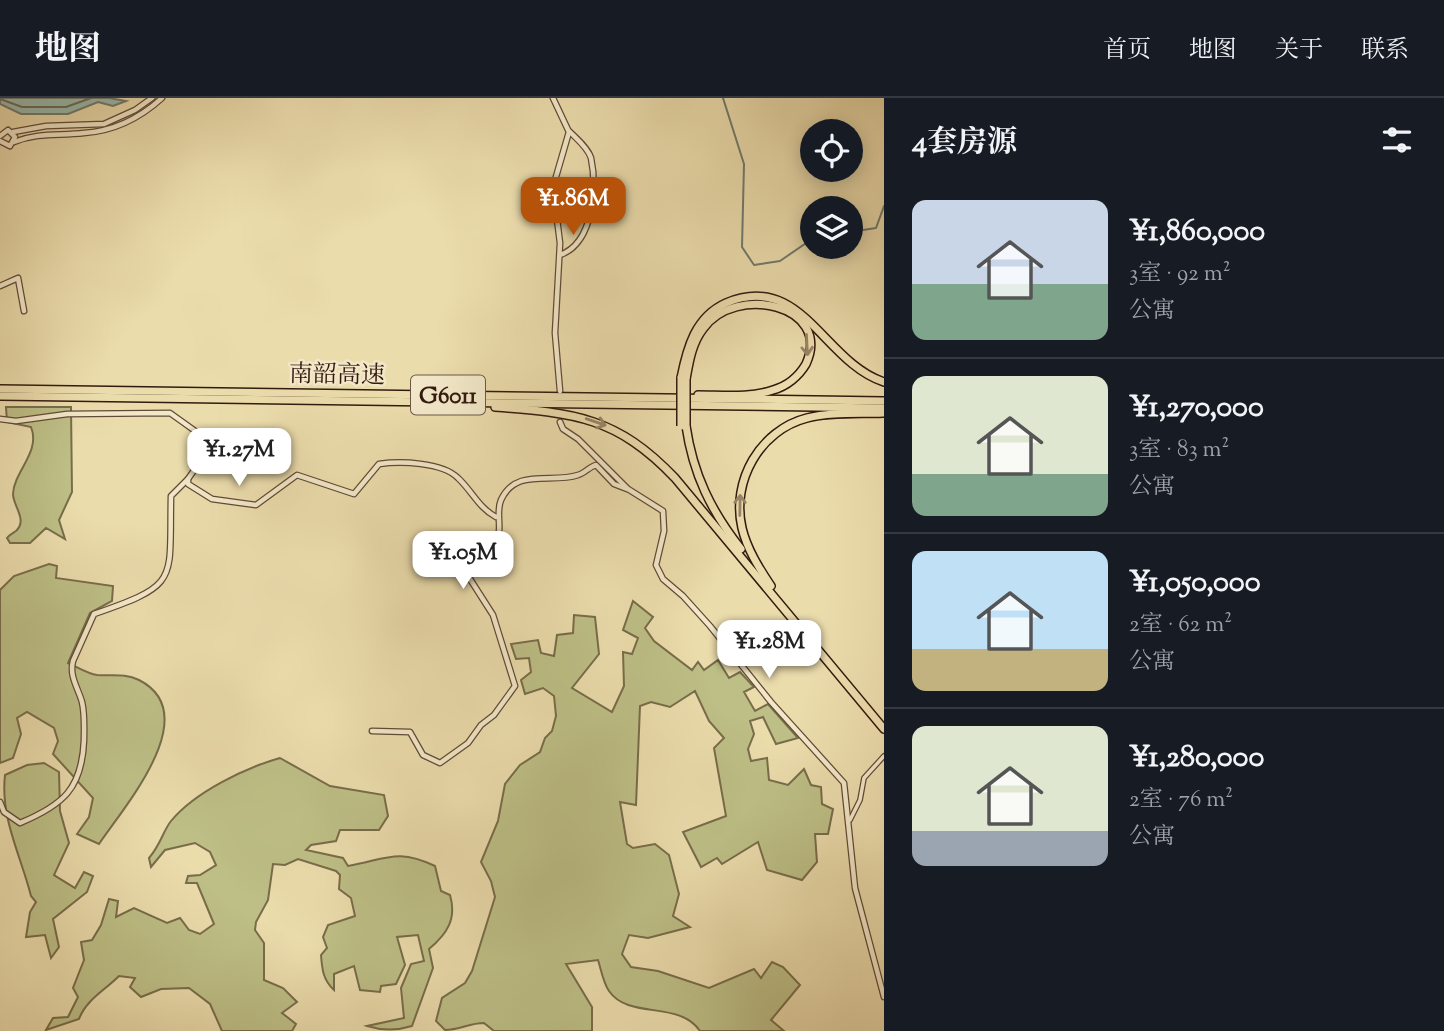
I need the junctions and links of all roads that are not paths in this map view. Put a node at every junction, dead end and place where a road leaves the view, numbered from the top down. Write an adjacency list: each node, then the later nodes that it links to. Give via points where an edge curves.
1 (152, 98): 5 (street, via 104,124)
2 (162, 98): 8 (street, via 134,118 105,130 47,133)
3 (553, 98): 6 (street)
4 (1, 132): 5 (street)
5 (13, 132): 8 (street)
6 (569, 132): 10 (street, via 553,187); 10 (street, via 588,151 593,188 581,237)
7 (0, 141): 9 (street)
8 (14, 142): 9 (street)
9 (2, 147)
10 (560, 255): 16 (street, via 555,333)
11 (0, 286): 12 (street, via 18,278)
12 (24, 311)
13 (683, 379): 14 (highway, via 691,340 700,324 722,305 752,296 796,309 841,355); 19 (highway, one-way to 19, via 702,330 722,311 737,305 783,308 808,335 809,356 804,366 789,383 775,390 736,395); 25 (highway, bridge)
14 (884, 382)
15 (0, 389): 17 (highway, 南韶高速 / G6011)
16 (560, 391)
17 (12, 393): 18 (highway, 南韶高速 / G6011); 19 (highway, 南韶高速 / G6011); 20 (highway, 南韶高速 / G6011)
18 (0, 396)
19 (585, 397): 21 (highway, 南韶高速 / G6011)
20 (407, 401): 22 (highway, 南韶高速 / G6011); 29 (highway, one-way to 29, via 557,412 603,424 643,447)
21 (884, 401)
22 (884, 411): 30 (highway, one-way to 22, via 752,557 741,527 741,489 752,461 773,435 806,418)
23 (0, 419): 26 (street, via 175,414 198,433 202,445 202,458)
24 (560, 422): 27 (street)
25 (683, 426): 29 (highway, via 695,484); 30 (highway, via 708,501)
26 (188, 479): 28 (street, via 191,488 205,496 249,506 297,475 354,494 379,464 421,464 457,476); 35 (street, via 171,496 172,556 162,583 153,592 94,614 73,661 71,669 84,712 83,763 77,782 61,802 20,823 4,812)
27 (628, 489): 28 (street, via 614,484 596,465 580,475 527,479 507,491); 36 (street, via 663,511 664,531 656,565 663,579 710,626 844,783)
28 (496, 517): 33 (street, via 499,536 474,558 470,579 499,629 515,680 510,693 468,743 440,763 423,755 410,732)
29 (727, 539): 32 (highway)
30 (773, 589): 31 (highway)
31 (884, 723)
32 (884, 729)
33 (372, 731)
34 (884, 756): 36 (street, via 864,778)
35 (0, 802)
36 (850, 820): 37 (street, via 855,888)
37 (884, 997)

